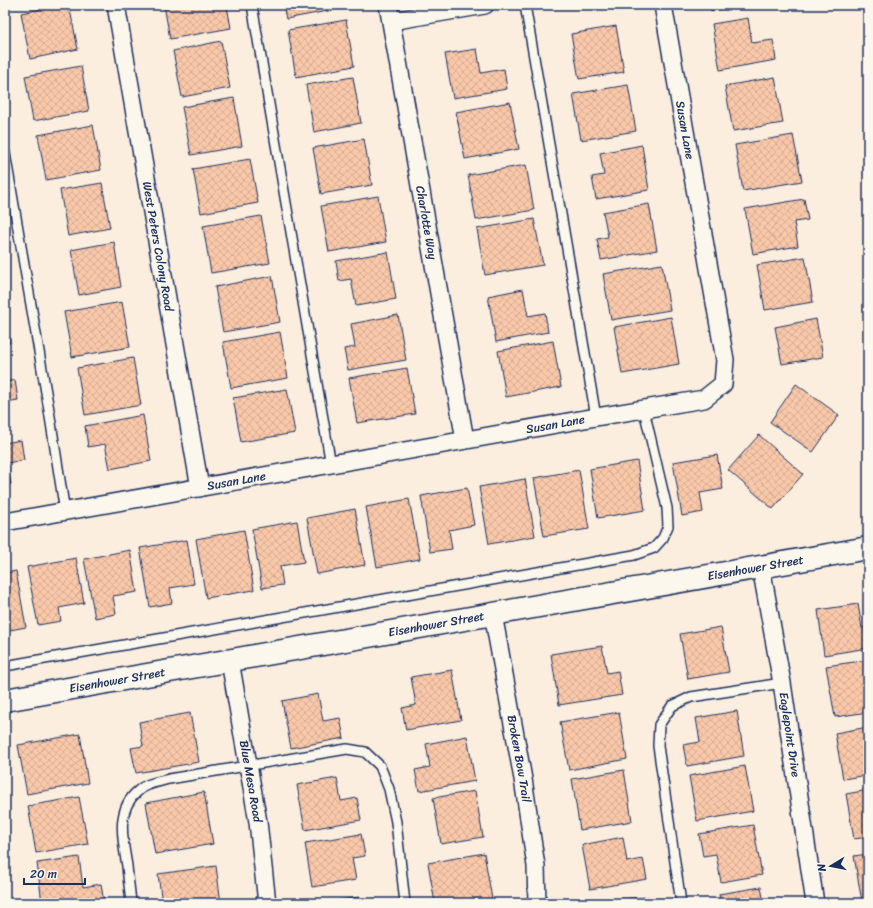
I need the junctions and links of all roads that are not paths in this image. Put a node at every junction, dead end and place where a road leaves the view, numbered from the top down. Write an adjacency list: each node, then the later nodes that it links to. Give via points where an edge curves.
1 (116, 5): 12 (street, West Peters Colony Road)
2 (252, 5): 11 (lane)
3 (485, 5): 6 (street)
4 (525, 5): 9 (lane)
5 (663, 5): 8 (street, Susan Lane, via 725,360 722,384 704,399)
6 (389, 13): 10 (street, Charlotte Way)
7 (5, 153): 13 (lane)
8 (644, 410): 9 (street, Susan Lane); 19 (lane, via 667,508 668,526 663,538 654,548 634,555)
9 (596, 417): 10 (street, Susan Lane)
10 (465, 440): 11 (street, Susan Lane)
11 (331, 465): 12 (street, Susan Lane)
12 (200, 488): 13 (street, Susan Lane)
13 (65, 512): 14 (street, Susan Lane)
14 (5, 522)
15 (868, 548): 16 (street, Eisenhower Street)
16 (761, 567): 17 (street, Eisenhower Street); 20 (street, Eaglepoint Drive)
17 (493, 614): 18 (street, Eisenhower Street); 26 (street, Broken Bow Trail, via 523,778 536,866)
18 (230, 661): 21 (street, Eisenhower Street); 22 (street, Blue Mesa Road)
19 (5, 666)
20 (782, 683): 27 (lane, via 691,698 672,706 659,725 658,746); 28 (street, Eaglepoint Drive)
21 (5, 700)
22 (248, 766): 23 (lane, via 149,784 129,800 122,831); 24 (street, Blue Mesa Road, via 258,822); 25 (lane, via 347,749 365,752 380,766 389,789 396,822)
23 (131, 903)
24 (267, 903)
25 (405, 903)
26 (537, 903)
27 (681, 903)
28 (815, 903)

